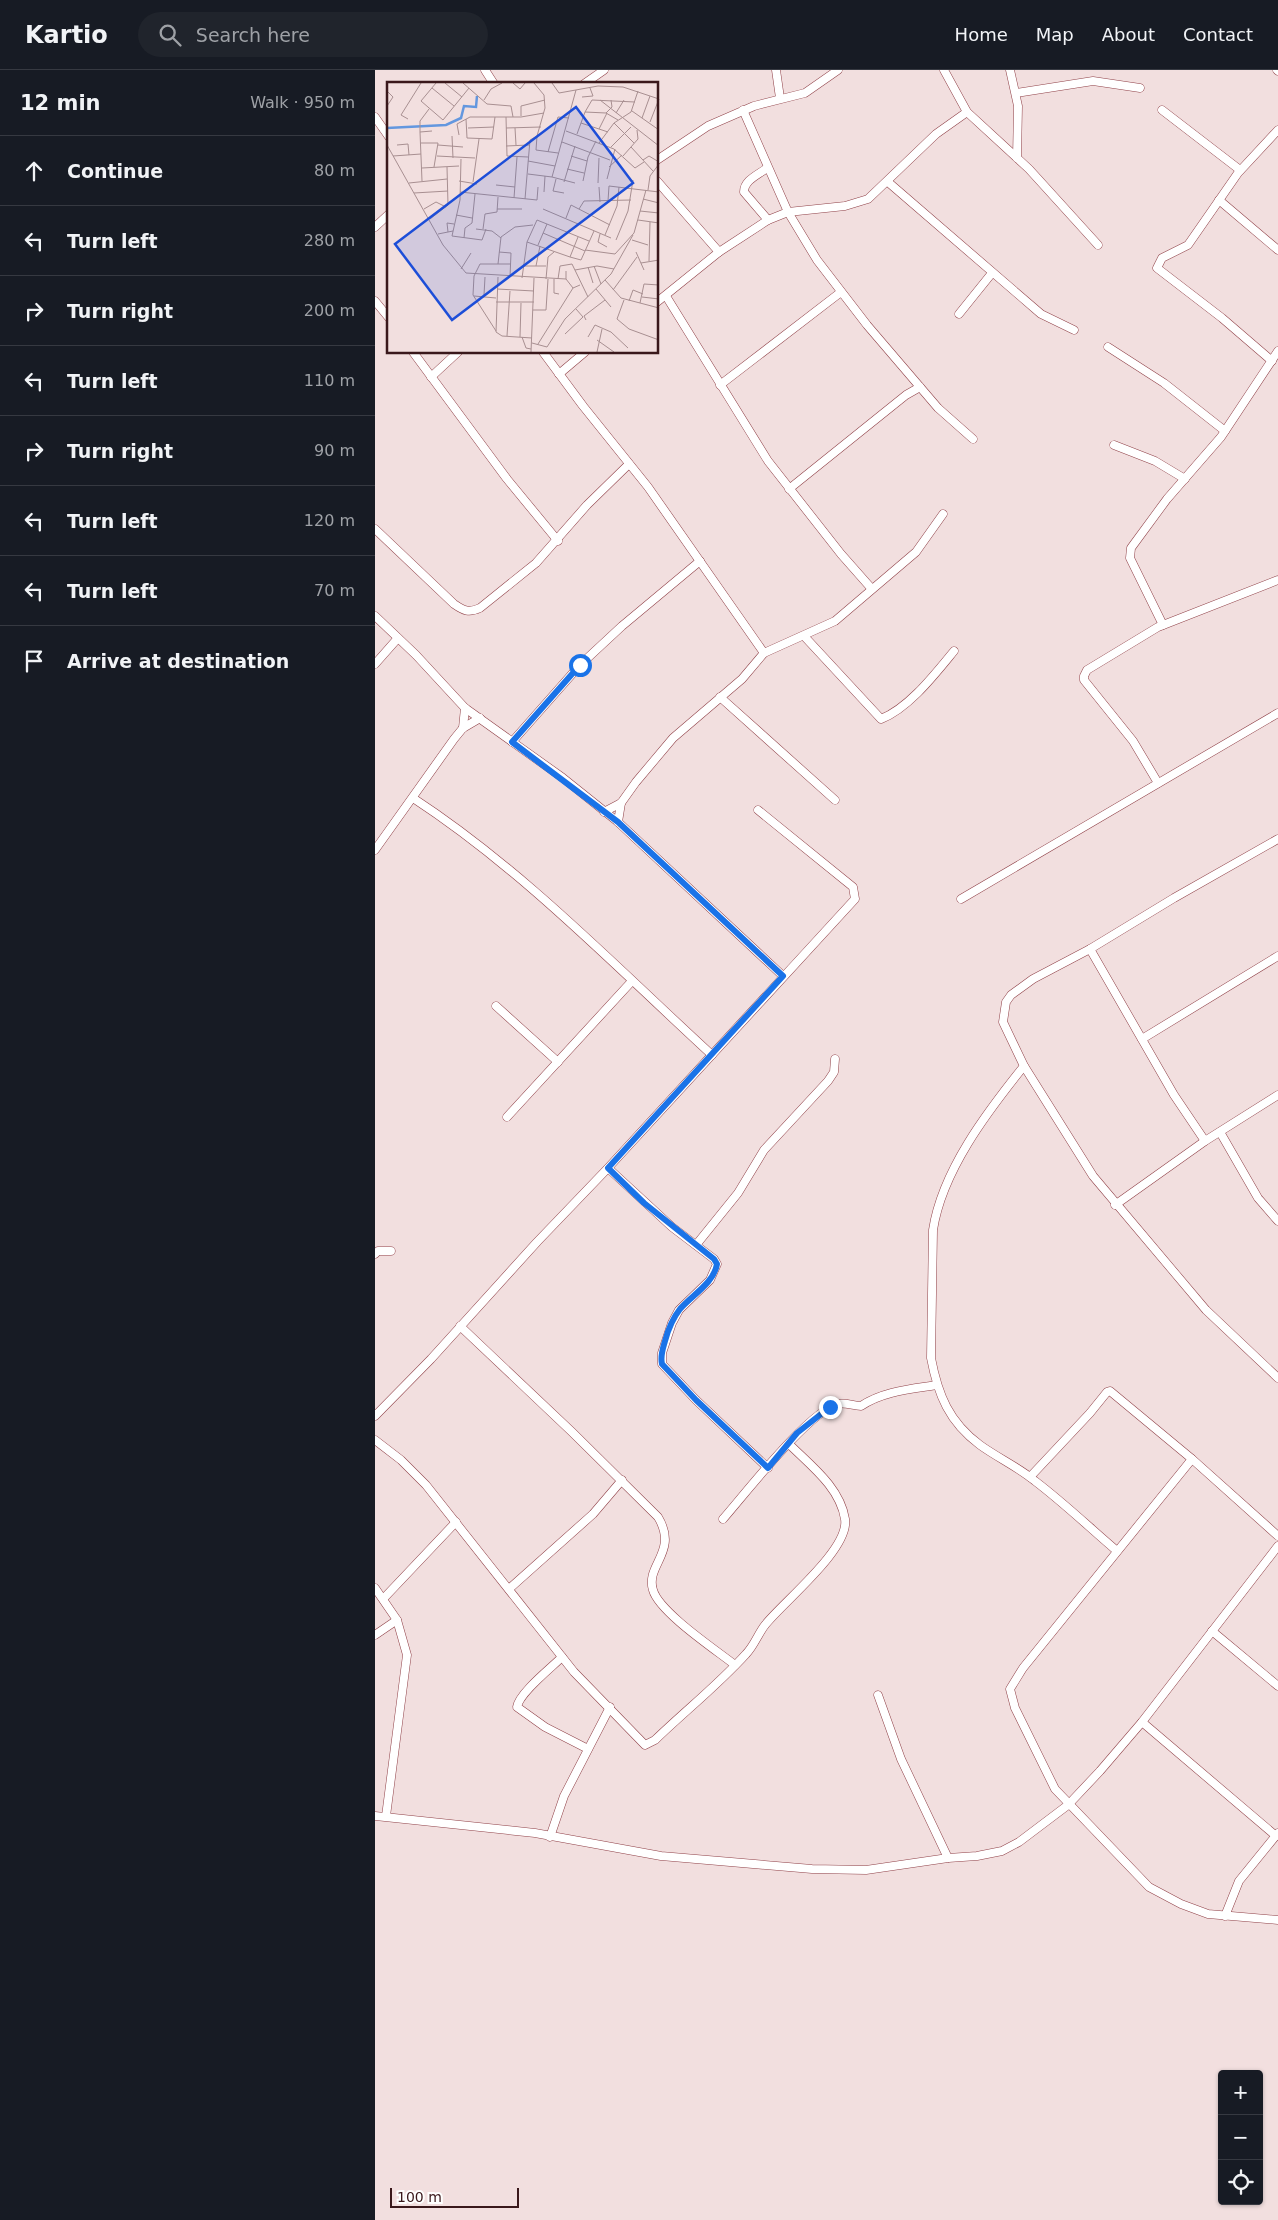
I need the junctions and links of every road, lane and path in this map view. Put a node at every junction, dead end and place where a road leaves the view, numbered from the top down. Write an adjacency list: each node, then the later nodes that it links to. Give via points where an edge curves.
1 (485, 70): 7 (street)
2 (604, 70): 8 (street)
3 (776, 70): 11 (street)
4 (838, 70): 11 (street, via 805,93)
5 (944, 70): 14 (street)
6 (1010, 70): 10 (street)
7 (493, 82)
8 (587, 82)
9 (1140, 88): 10 (street, via 1093,81)
10 (1016, 93): 18 (street)
11 (780, 98): 12 (street)
12 (743, 110): 19 (street, via 709,126); 20 (street)
13 (1162, 110): 21 (street)
14 (967, 112): 18 (street); 22 (street, via 936,134)
15 (375, 117): 17 (street)
16 (1278, 130): 21 (street)
17 (387, 134)
18 (1017, 158): 29 (street)
19 (659, 159)
20 (767, 168): 25 (street); 27 (street, via 747,182 744,188)
21 (1240, 170): 24 (street)
22 (888, 182): 25 (street, via 868,200 858,204); 32 (street)
23 (659, 183): 31 (street)
24 (1219, 200): 30 (street); 46 (street, via 1188,245 1162,258 1157,268)
25 (788, 212): 27 (street); 33 (street)
26 (387, 216): 28 (street)
27 (767, 220): 31 (street)
28 (375, 226)
29 (1098, 245)
30 (1278, 250)
31 (719, 252): 34 (street)
32 (992, 272): 37 (street); 39 (street, via 1041,314)
33 (841, 292): 49 (street); 50 (street)
34 (666, 296): 36 (street); 49 (street)
35 (375, 301): 38 (street)
36 (659, 301)
37 (959, 314)
38 (387, 316)
39 (1074, 330)
40 (1109, 347): 51 (street, via 1164,383)
41 (1278, 352): 46 (street)
42 (414, 354): 48 (street)
43 (456, 354): 48 (street)
44 (544, 354): 47 (street)
45 (583, 354): 47 (street)
46 (1272, 361): 51 (street)
47 (559, 374): 54 (street)
48 (431, 377): 59 (street)
49 (720, 385): 56 (street)
50 (920, 387): 52 (street); 56 (street)
51 (1225, 431): 55 (street)
52 (973, 439)
53 (1114, 444): 55 (street, via 1155,461)
54 (629, 464): 59 (street, via 587,505); 60 (street)
55 (1185, 479): 64 (street, via 1147,524 1129,553)
56 (789, 489): 62 (street)
57 (943, 514): 62 (street, via 916,552)
58 (375, 529): 59 (street, via 454,604 467,612 480,608)
59 (558, 541)
60 (700, 561): 68 (street); 75 (street, via 580,665)
61 (1278, 580): 64 (street)
62 (871, 588): 65 (street, via 835,621)
63 (375, 616): 66 (street)
64 (1163, 625): 76 (street, via 1087,670 1083,676 1133,741)
65 (805, 636): 67 (street, via 881,719 912,697); 68 (street)
66 (398, 638): 69 (street); 71 (street)
67 (954, 651)
68 (765, 653): 70 (street, via 742,679)
69 (375, 664)
70 (720, 697): 78 (street); 79 (street, via 673,738)
71 (465, 708): 73 (street); 74 (street)
72 (1278, 713): 76 (street)
73 (480, 718): 74 (street); 75 (street)
74 (463, 728): 77 (street)
75 (512, 742): 81 (street)
76 (1158, 783): 85 (street)
77 (413, 798): 84 (street); 89 (street, via 491,853)
78 (835, 800)
79 (621, 804): 81 (street); 82 (street)
80 (758, 810): 88 (street, via 853,887 856,894 850,905)
81 (604, 812): 82 (street)
82 (618, 822): 88 (street)
83 (1278, 839): 86 (street)
84 (375, 850)
85 (961, 899)
86 (1091, 949): 91 (street); 95 (street, via 1033,979 1006,1002 1003,1022)
87 (1278, 956): 91 (street)
88 (783, 976): 92 (street)
89 (631, 981): 92 (street); 94 (street)
90 (496, 1006): 94 (street)
91 (1143, 1039): 99 (street, via 1173,1096)
92 (712, 1055): 100 (street)
93 (835, 1059): 103 (street, via 834,1072 828,1081 764,1150 738,1193)
94 (558, 1062): 97 (street)
95 (1024, 1066): 101 (street, via 1093,1176); 109 (street, via 987,1112 936,1212 931,1358)
96 (1278, 1095): 98 (street)
97 (507, 1117)
98 (1220, 1132): 99 (street); 102 (street, via 1258,1198)
99 (1205, 1141): 101 (street)
100 (608, 1168): 103 (street, via 644,1203); 106 (street)
101 (1115, 1205): 108 (street, via 1206,1310)
102 (1278, 1221)
103 (696, 1244): 114 (street, via 714,1259 716,1270 679,1310 666,1337 662,1364)
104 (391, 1251): 105 (street)
105 (375, 1254)
106 (460, 1326): 110 (street); 116 (street)
107 (1278, 1366): 108 (street)
108 (1275, 1376)
109 (937, 1385): 112 (street, via 888,1394 861,1406 837,1404 797,1433); 115 (street, via 948,1413 965,1432)
110 (375, 1416)
111 (375, 1440): 118 (street, via 416,1474)
112 (789, 1444): 114 (street); 129 (street, via 832,1489 846,1520 844,1533 825,1561 765,1625 748,1652)
113 (1192, 1458): 115 (street, via 1110,1391); 119 (street); 121 (street)
114 (768, 1468): 117 (street)
115 (1030, 1477): 121 (street)
116 (622, 1480): 123 (street, via 593,1514); 129 (street, via 663,1526 666,1545 652,1578 656,1597 670,1613)
117 (723, 1519)
118 (456, 1522): 123 (street); 124 (street)
119 (1278, 1536)
120 (1278, 1546): 126 (street)
121 (1117, 1551): 135 (street, via 1023,1668 1010,1689 1015,1708 1047,1775)
122 (375, 1588): 124 (street)
123 (509, 1589): 128 (street)
124 (384, 1598): 125 (street)
125 (397, 1620): 127 (street); 137 (street, via 407,1655)
126 (1213, 1631): 130 (street); 133 (street)
127 (375, 1634)
128 (562, 1657): 132 (street); 134 (street, via 523,1695 517,1702 517,1708)
129 (735, 1665): 132 (street, via 648,1744 642,1743)
130 (1278, 1686)
131 (878, 1695): 140 (street, via 901,1759)
132 (610, 1707): 134 (street)
133 (1142, 1722): 135 (street); 138 (street)
134 (588, 1749): 139 (street)
135 (1068, 1805): 140 (street, via 1002,1851); 141 (street, via 1149,1887 1181,1904 1208,1914)
136 (375, 1816): 137 (street)
137 (386, 1816): 139 (street)
138 (1277, 1835): 141 (street, via 1239,1881)
139 (550, 1837): 140 (street, via 661,1856 812,1869 866,1870)
140 (948, 1858)
141 (1225, 1916): 142 (street)
142 (1278, 1920)

